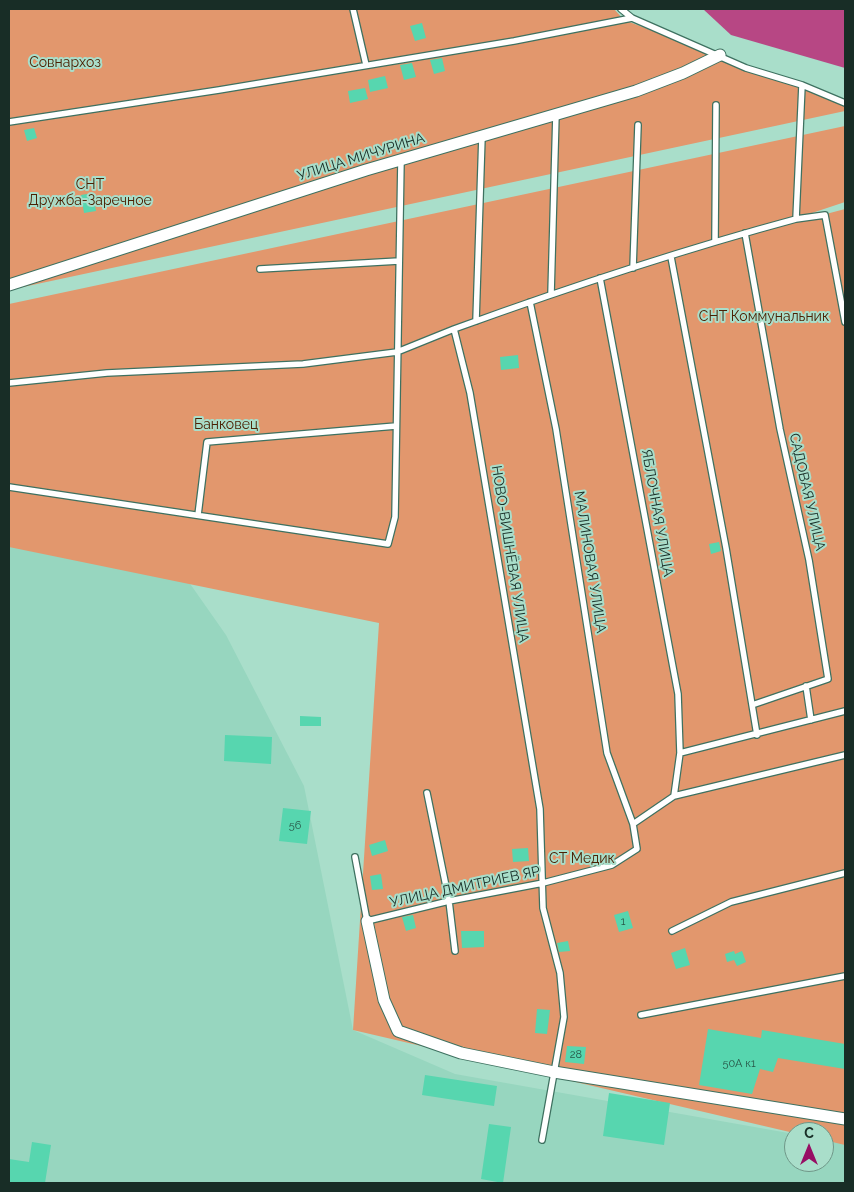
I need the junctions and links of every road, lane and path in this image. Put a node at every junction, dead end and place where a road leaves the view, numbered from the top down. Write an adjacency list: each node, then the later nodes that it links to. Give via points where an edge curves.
1 (353, 9): 5 (lane)
2 (620, 9): 3 (lane)
3 (632, 18): 4 (lane); 5 (lane)
4 (720, 56): 6 (lane, via 746,68); 9 (street, УЛИЦА МИЧУРИНА, via 636,91)
5 (366, 65): 10 (lane)
6 (802, 85): 7 (lane); 14 (lane)
7 (845, 103)
8 (716, 105): 16 (lane)
9 (556, 114): 12 (street, УЛИЦА МИЧУРИНА); 23 (lane)
10 (9, 122)
11 (638, 124): 19 (lane)
12 (482, 136): 13 (street, УЛИЦА МИЧУРИНА); 25 (lane)
13 (401, 160): 18 (lane); 22 (street, УЛИЦА МИЧУРИНА)
14 (796, 219): 15 (lane); 26 (lane, via 824,215)
15 (745, 233): 16 (lane); 33 (lane, САДОВАЯ УЛИЦА, via 776,410 809,560 828,679)
16 (715, 241): 17 (lane)
17 (671, 256): 19 (lane); 34 (lane, via 711,463)
18 (399, 261): 20 (lane); 28 (lane)
19 (633, 268): 21 (lane)
20 (260, 269)
21 (600, 278): 23 (lane); 38 (lane, ЯБЛОЧНАЯ УЛИЦА, via 678,694)
22 (9, 285)
23 (551, 294): 24 (lane)
24 (530, 302): 25 (lane); 42 (lane, МАЛИНОВАЯ УЛИЦА, via 556,429 607,753)
25 (476, 321): 27 (lane)
26 (845, 322)
27 (454, 329): 28 (lane); 45 (lane, НОВО-ВИШНЁВАЯ УЛИЦА, via 470,393 540,809)
28 (397, 352): 29 (lane, via 302,364 107,373); 30 (lane)
29 (9, 383)
30 (396, 426): 32 (lane, via 207,442); 32 (lane, via 395,517 388,544)
31 (9, 487): 32 (lane)
32 (198, 515)
33 (806, 686): 34 (lane, САДОВАЯ УЛИЦА); 36 (lane)
34 (752, 705): 37 (lane)
35 (845, 710): 36 (lane)
36 (811, 720): 37 (lane)
37 (757, 735): 38 (lane)
38 (680, 753): 41 (lane)
39 (845, 755): 41 (lane)
40 (427, 793): 46 (lane)
41 (674, 796): 42 (lane)
42 (633, 824): 45 (lane, УЛИЦА ДМИТРИЕВ ЯР, via 637,849 612,864)
43 (355, 857): 47 (lane)
44 (845, 873): 48 (lane, via 732,902)
45 (543, 883): 46 (lane, УЛИЦА ДМИТРИЕВ ЯР); 52 (lane, НОВО-ВИШНЁВАЯ УЛИЦА, via 543,908 560,973 564,1017)
46 (449, 901): 47 (lane, УЛИЦА ДМИТРИЕВ ЯР); 49 (lane)
47 (367, 922): 52 (street, via 384,1000 398,1031 461,1053)
48 (672, 931)
49 (454, 951)
50 (845, 976): 51 (lane)
51 (641, 1015)
52 (554, 1072): 53 (street); 54 (lane, НОВО-ВИШНЁВАЯ УЛИЦА)
53 (845, 1119)
54 (542, 1140)

